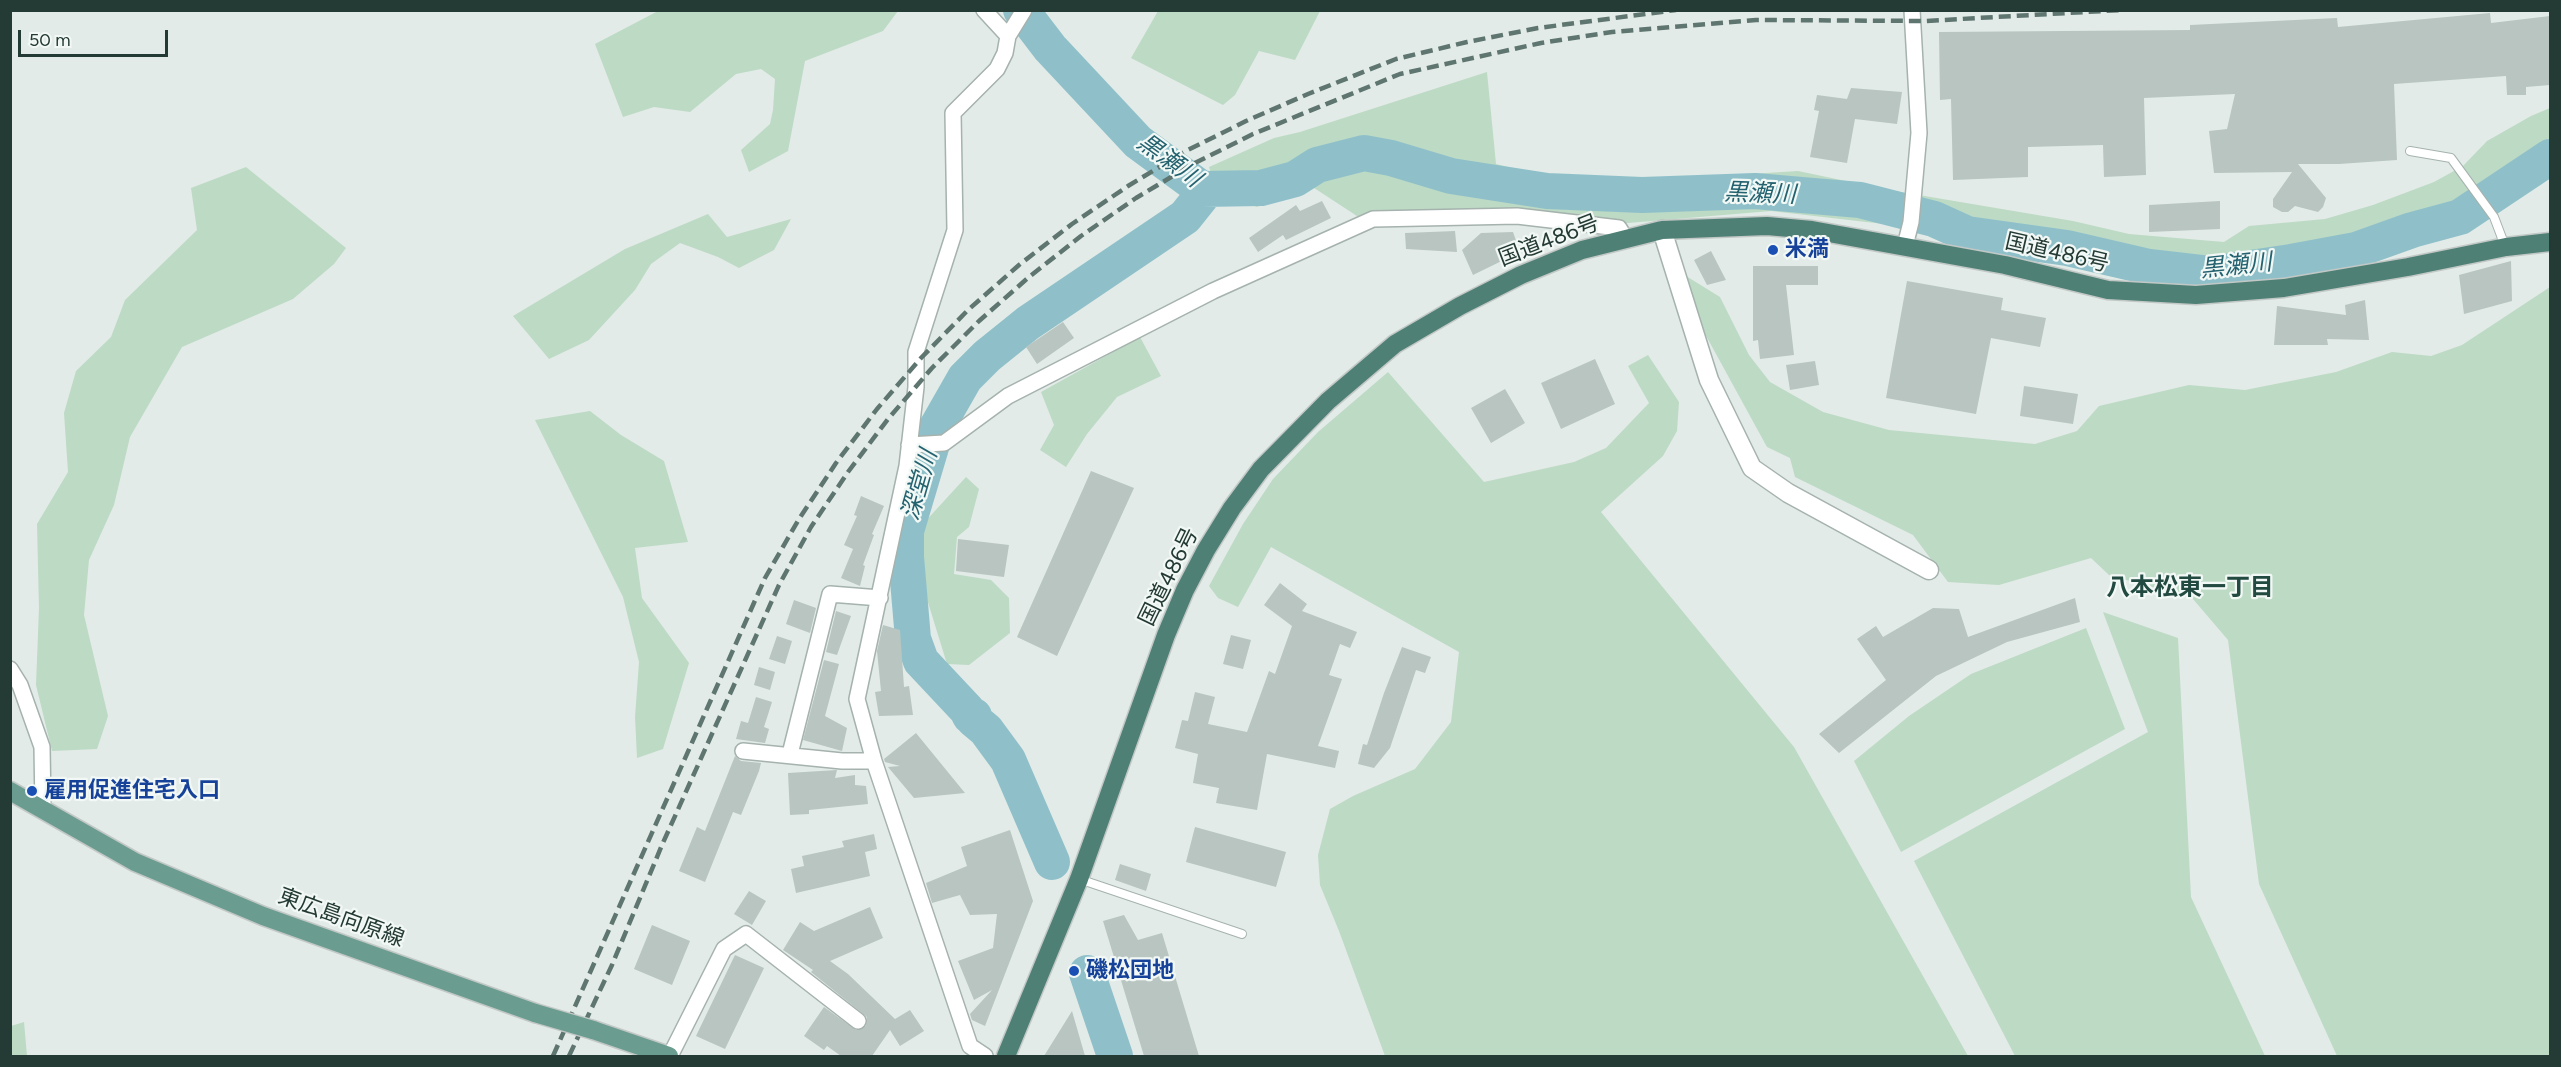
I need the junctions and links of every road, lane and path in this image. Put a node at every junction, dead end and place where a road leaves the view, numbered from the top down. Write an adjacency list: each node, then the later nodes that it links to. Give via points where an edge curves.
1 (984, 10): 4 (street)
2 (1024, 10): 4 (street)
3 (1912, 10): 9 (street, via 1918,133 1914,196)
4 (1010, 31): 11 (street, via 997,69 953,113 955,230 916,352)
5 (2410, 151): 10 (lane, via 2451,158 2494,218)
6 (1662, 230): 7 (highway, 国道486号); 9 (highway, 国道486号, via 1767,226); 12 (street, via 1709,380 1752,468 1788,493)
7 (1625, 238): 11 (street, via 1619,228 1517,216 1373,219 1212,291 1008,396 944,443); 20 (highway, 国道486号, via 1521,274 1395,344 1328,401 1261,469 1232,508 1185,590)
8 (2550, 242): 10 (highway, 国道486号)
9 (1905, 246): 10 (highway, 国道486号, via 2108,290 2196,295 2284,288)
10 (2506, 247)
11 (916, 444): 13 (street)
12 (1929, 570)
13 (880, 598): 16 (street, via 830,594); 17 (street, via 857,699)
14 (10, 669): 19 (street, via 20,685 42,747)
15 (743, 751): 16 (street)
16 (790, 754): 17 (street)
17 (874, 761): 24 (street, via 970,1046)
18 (10, 791): 19 (main road, 東広島向原線)
19 (44, 809): 23 (main road, 東広島向原線, bridge, via 135,862 263,916 535,1013)
20 (1079, 879): 21 (lane); 25 (highway, 国道486号)
21 (1242, 934)
22 (858, 1021): 23 (street, via 746,934 724,949)
23 (670, 1056)
24 (985, 1056)
25 (1006, 1056)

